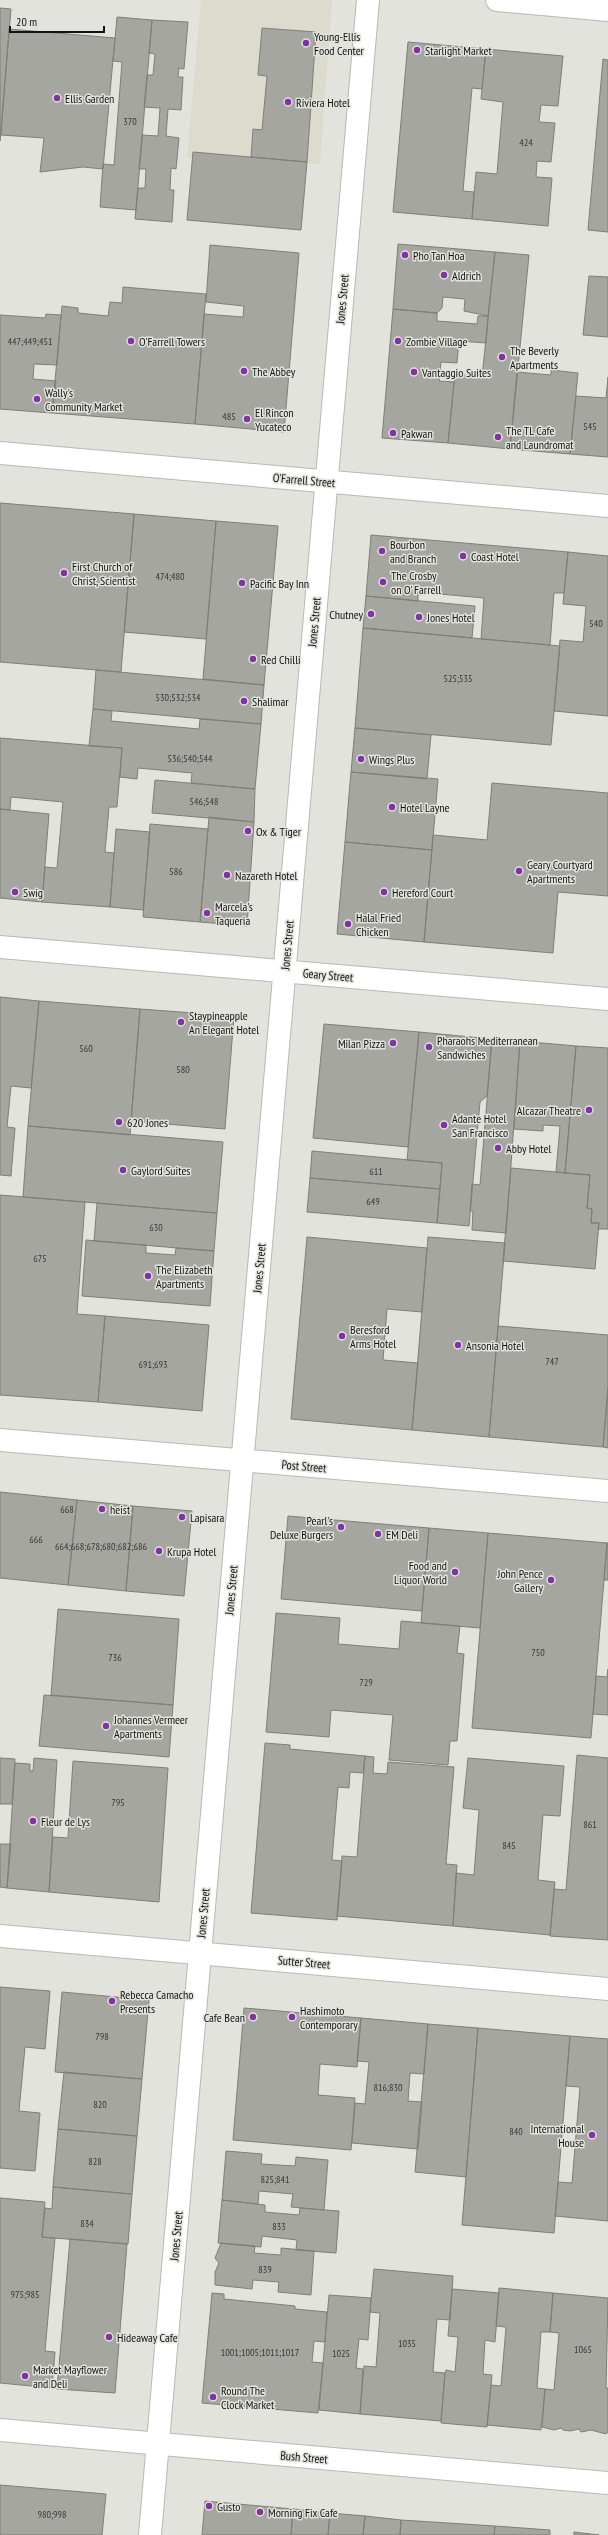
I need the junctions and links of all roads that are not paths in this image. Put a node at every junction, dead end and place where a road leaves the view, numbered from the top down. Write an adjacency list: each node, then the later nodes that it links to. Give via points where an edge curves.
1 (368, 0): 5 (main road, Jones Street)
2 (497, 0): 3 (main road)
3 (608, 10)
4 (0, 453): 5 (main road, O'Farrell Street)
5 (326, 482): 6 (main road, O'Farrell Street); 8 (main road, Jones Street)
6 (608, 506)
7 (0, 947): 8 (main road, Geary Street)
8 (284, 971): 9 (main road, Geary Street); 11 (main road, Jones Street)
9 (608, 999)
10 (0, 1440): 11 (main road, Post Street)
11 (242, 1460): 12 (main road, Post Street); 14 (main road, Jones Street)
12 (608, 1492)
13 (0, 1936): 14 (main road, Sutter Street)
14 (200, 1953): 15 (main road, Sutter Street); 17 (main road, Jones Street)
15 (608, 1988)
16 (0, 2430): 17 (main road, Bush Street)
17 (158, 2445): 18 (main road, Bush Street); 19 (main road, Jones Street)
18 (608, 2483)
19 (150, 2535)

